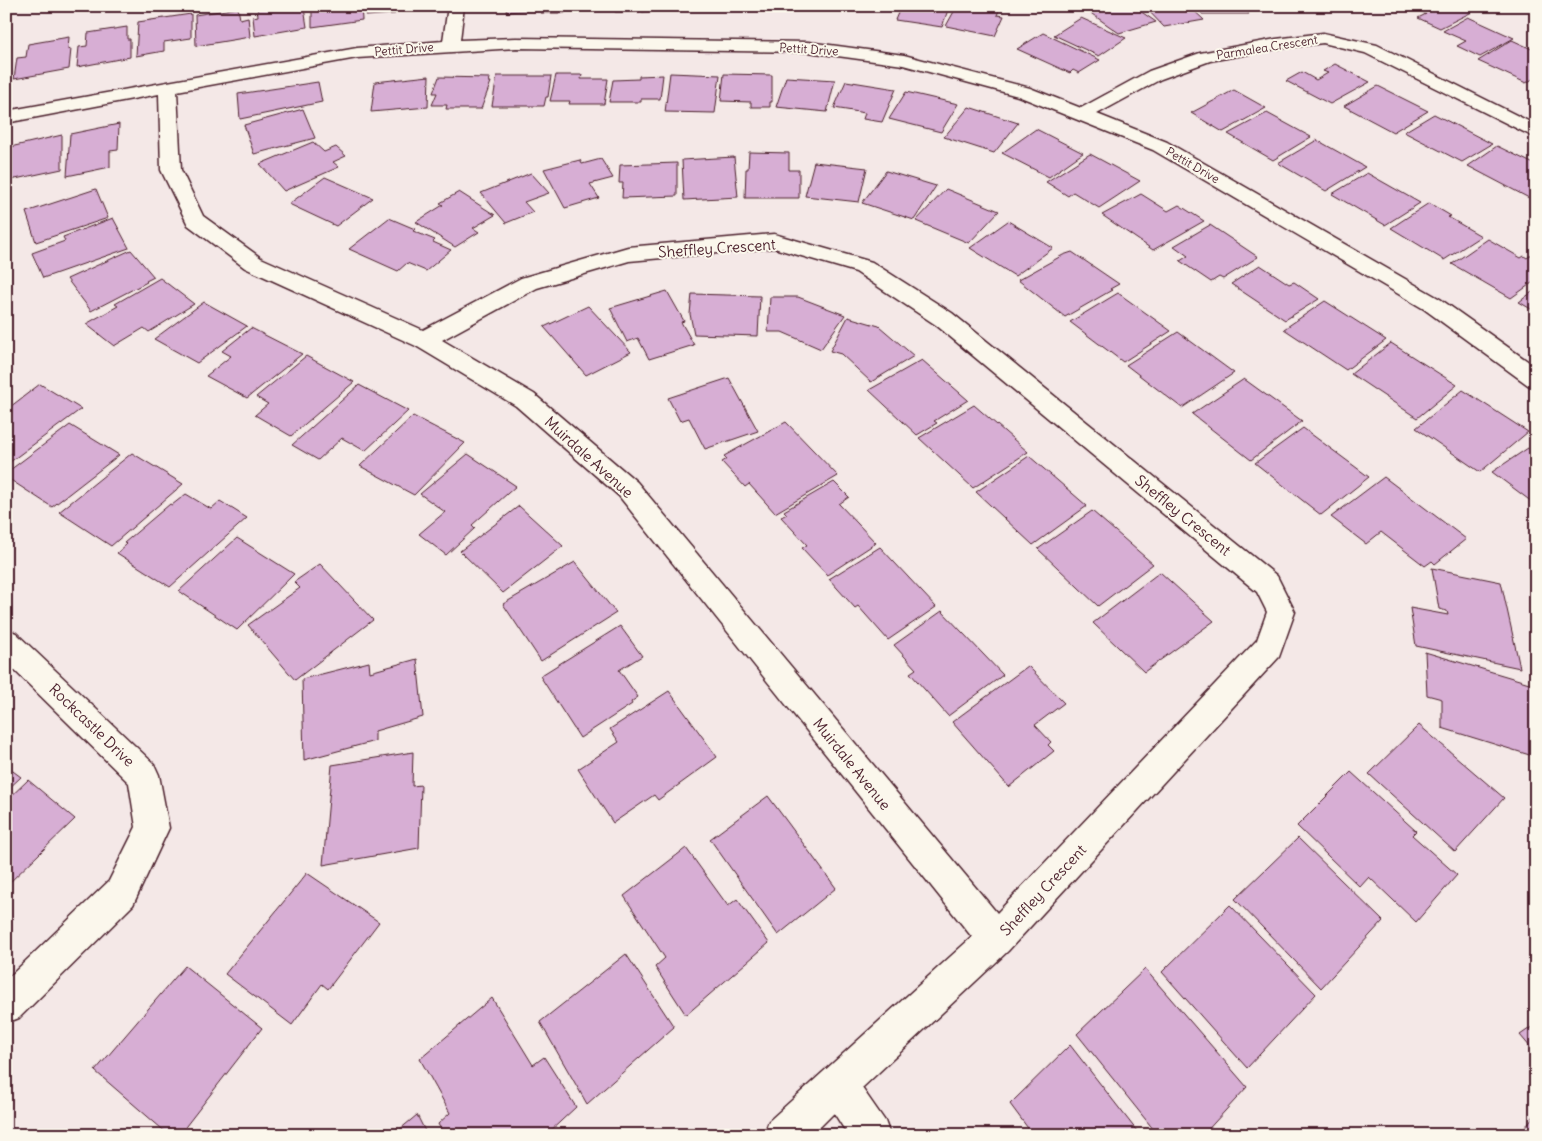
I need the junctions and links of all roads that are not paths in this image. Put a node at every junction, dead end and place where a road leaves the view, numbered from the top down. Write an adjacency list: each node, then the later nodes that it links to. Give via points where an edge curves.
1 (456, 6): 2 (street)
2 (451, 46): 3 (street, Pettit Drive, via 356,53); 4 (street, Pettit Drive, via 516,43 808,47 904,60 1024,92)
3 (168, 87): 5 (street, Pettit Drive); 7 (street, Muirdale Avenue, via 171,170 195,220 253,262)
4 (1082, 115): 6 (street, Parmalea Crescent, via 1155,75 1206,57 1323,38 1371,50); 8 (street, Pettit Drive, via 1160,146 1347,253 1432,304)
5 (6, 117)
6 (1536, 132)
7 (424, 340): 10 (street, Muirdale Avenue, via 525,400 628,489); 10 (street, Sheffley Crescent, via 529,282 628,254 774,241 864,267 944,319 1267,584 1281,612 1269,648)
8 (1536, 379)
9 (6, 642): 11 (street, Rockcastle Drive, via 143,775 153,828 121,893)
10 (996, 939): 12 (street, Sheffley Crescent)
11 (6, 1005)
12 (837, 1084): 13 (street, Sheffley Crescent); 14 (street)
13 (783, 1135)
14 (871, 1135)

